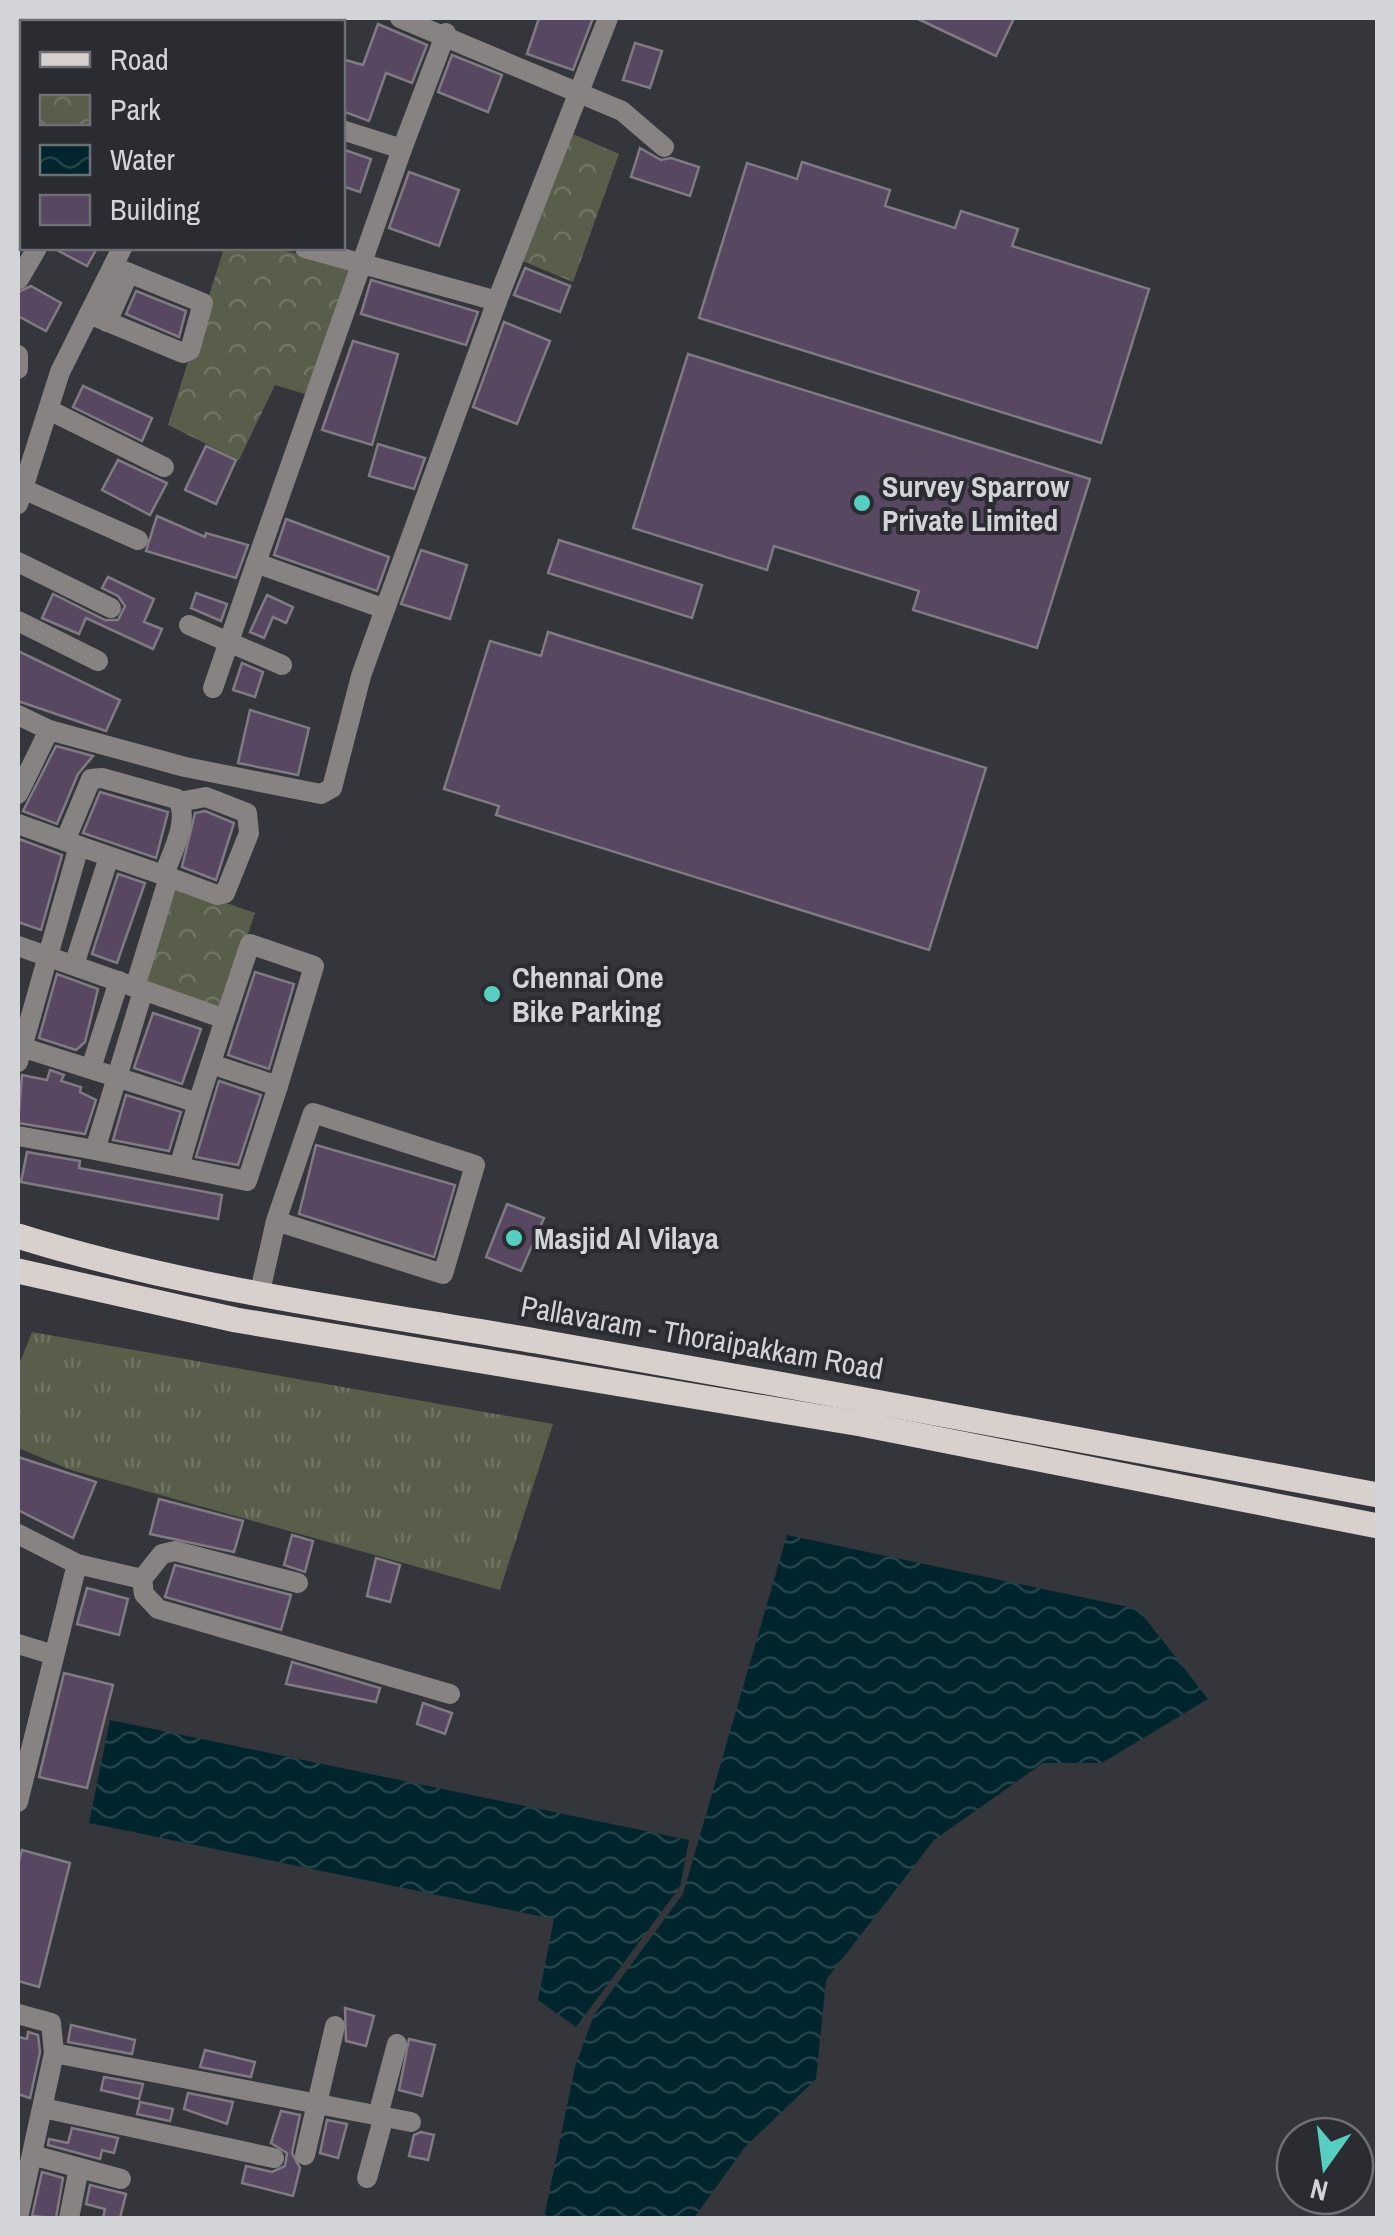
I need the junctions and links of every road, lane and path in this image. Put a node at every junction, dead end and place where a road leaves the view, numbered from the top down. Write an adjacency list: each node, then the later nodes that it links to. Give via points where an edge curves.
1 (400, 18): 3 (street)
2 (608, 18): 4 (street)
3 (446, 33): 4 (street); 7 (street)
4 (582, 92): 6 (street, via 622,111); 13 (street)
5 (345, 131): 7 (street)
6 (664, 148)
7 (402, 149): 11 (street)
8 (36, 250): 12 (street)
9 (312, 250): 11 (street)
10 (121, 262): 14 (street); 14 (street, via 204,303 190,350 183,353)
11 (364, 265): 13 (street); 22 (street)
12 (19, 278)
13 (496, 302): 24 (street)
14 (98, 318): 17 (street, via 60,372)
15 (18, 356): 16 (street)
16 (18, 369)
17 (49, 410): 18 (street); 19 (street)
18 (164, 467)
19 (20, 497): 20 (street)
20 (138, 540)
21 (18, 562): 23 (street)
22 (256, 564): 24 (street); 27 (street)
23 (111, 608)
24 (385, 608): 32 (street, via 332,788 320,794)
25 (18, 621): 28 (street)
26 (189, 625): 27 (street)
27 (228, 642): 29 (street); 30 (street)
28 (98, 661)
29 (282, 665)
30 (213, 688)
31 (18, 715): 32 (street)
32 (48, 730): 33 (street)
33 (18, 794)
34 (179, 802): 36 (street, via 91,779); 38 (street, via 182,821); 38 (street, via 206,797 248,814 251,826 225,893)
35 (18, 824): 36 (street)
36 (72, 843): 37 (street); 40 (street)
37 (109, 857): 38 (street); 41 (street)
38 (166, 876): 42 (street)
39 (18, 946): 40 (street)
40 (46, 956): 41 (street); 44 (street)
41 (74, 965): 42 (street)
42 (132, 986): 43 (street); 46 (street); 47 (street)
43 (224, 1019): 45 (street); 48 (street, via 250,944 314,966)
44 (19, 1052): 46 (street)
45 (211, 1064): 48 (street); 49 (street)
46 (92, 1068): 47 (street)
47 (116, 1075): 49 (street); 51 (street)
48 (278, 1086): 52 (street, via 247,1181)
49 (198, 1103): 52 (street)
50 (18, 1136): 51 (street)
51 (95, 1150): 52 (street)
52 (179, 1167)
53 (276, 1221): 53 (street, via 443,1274 476,1165 313,1114); 56 (street)
54 (18, 1236): 56 (main road, Pallavaram - Thoraipakkam Road, via 97,1261)
55 (18, 1271): 58 (main road, Pallavaram - Thoraipakkam Road, via 236,1320 861,1424)
56 (259, 1296): 57 (main road, Pallavaram - Thoraipakkam Road, via 869,1398)
57 (1378, 1495)
58 (1378, 1526)
59 (18, 1534): 60 (street)
60 (77, 1564): 61 (street); 64 (street)
61 (142, 1579): 62 (street, via 162,1554 174,1552); 65 (street, via 144,1594 158,1610)
62 (298, 1583)
63 (18, 1644): 64 (street)
64 (54, 1655): 66 (street)
65 (450, 1694)
66 (18, 1802)
67 (18, 2014): 70 (street, via 51,2023)
68 (335, 2026): 71 (street)
69 (396, 2044): 73 (street)
70 (54, 2053): 71 (street); 72 (street)
71 (319, 2105): 73 (street); 75 (street)
72 (43, 2108): 76 (street); 77 (street)
73 (381, 2116): 74 (street); 79 (street)
74 (411, 2122)
75 (305, 2154)
76 (32, 2155): 78 (street); 81 (street)
77 (274, 2158)
78 (79, 2168): 80 (street); 82 (street)
79 (367, 2178)
80 (122, 2179)
81 (18, 2218)
82 (68, 2218)

